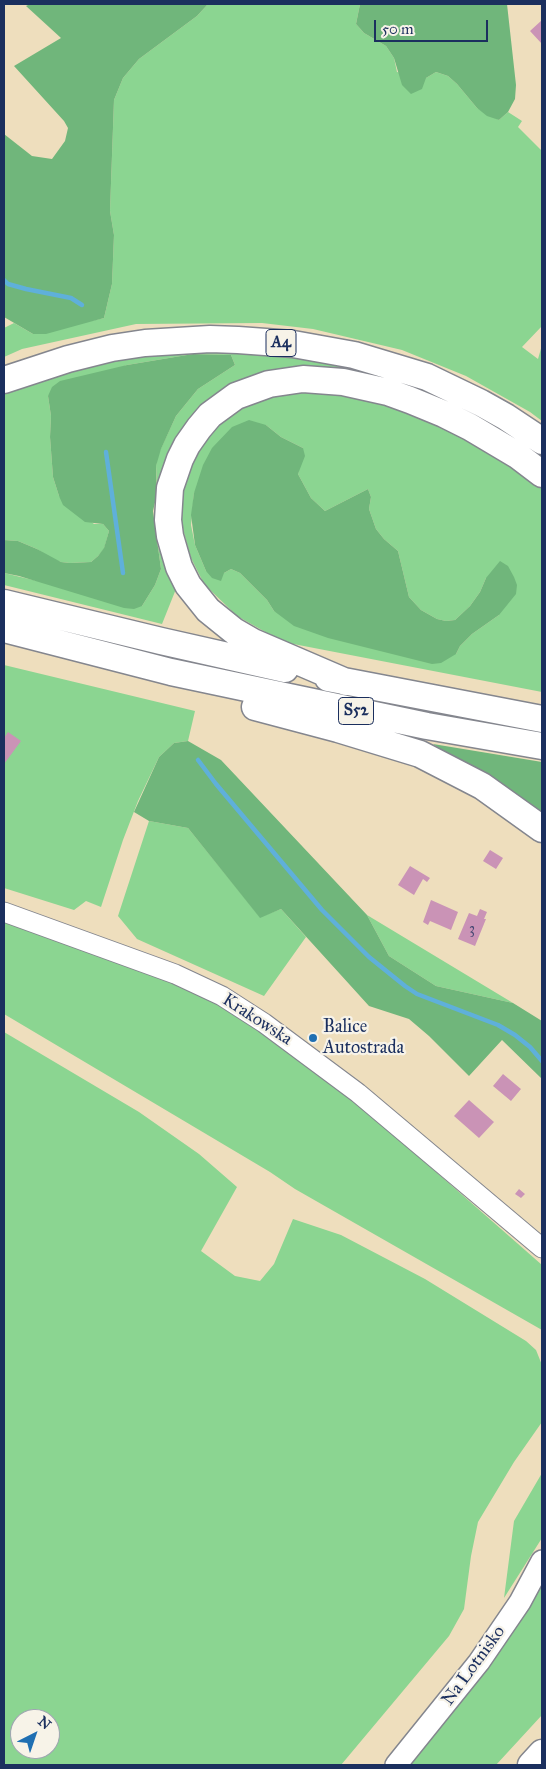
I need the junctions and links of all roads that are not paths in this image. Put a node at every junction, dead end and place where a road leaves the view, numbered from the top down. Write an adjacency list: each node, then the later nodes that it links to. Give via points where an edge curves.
1 (4, 380): 2 (highway, A4, via 68,359 145,343 210,339 293,344 354,355 427,377 489,408)
2 (542, 441)
3 (542, 474): 7 (highway, via 517,455 436,410 388,392 343,382 303,379 269,384 236,396 210,415 187,444 170,488 168,520 172,544 188,585 198,599 234,631)
4 (4, 603): 7 (highway)
5 (4, 629): 6 (highway)
6 (171, 672): 9 (highway, S52, via 427,726); 10 (highway, via 258,708 420,754 482,786)
7 (346, 682): 8 (highway, S52)
8 (542, 719)
9 (542, 746)
10 (542, 829)
11 (4, 912): 12 (street, Krakowska, via 175,974 222,996 358,1093)
12 (542, 1248)
13 (542, 1561): 15 (main road, Na Lotnisko, via 520,1602 479,1662)
14 (542, 1753): 16 (highway)
15 (396, 1765)
16 (531, 1765)

